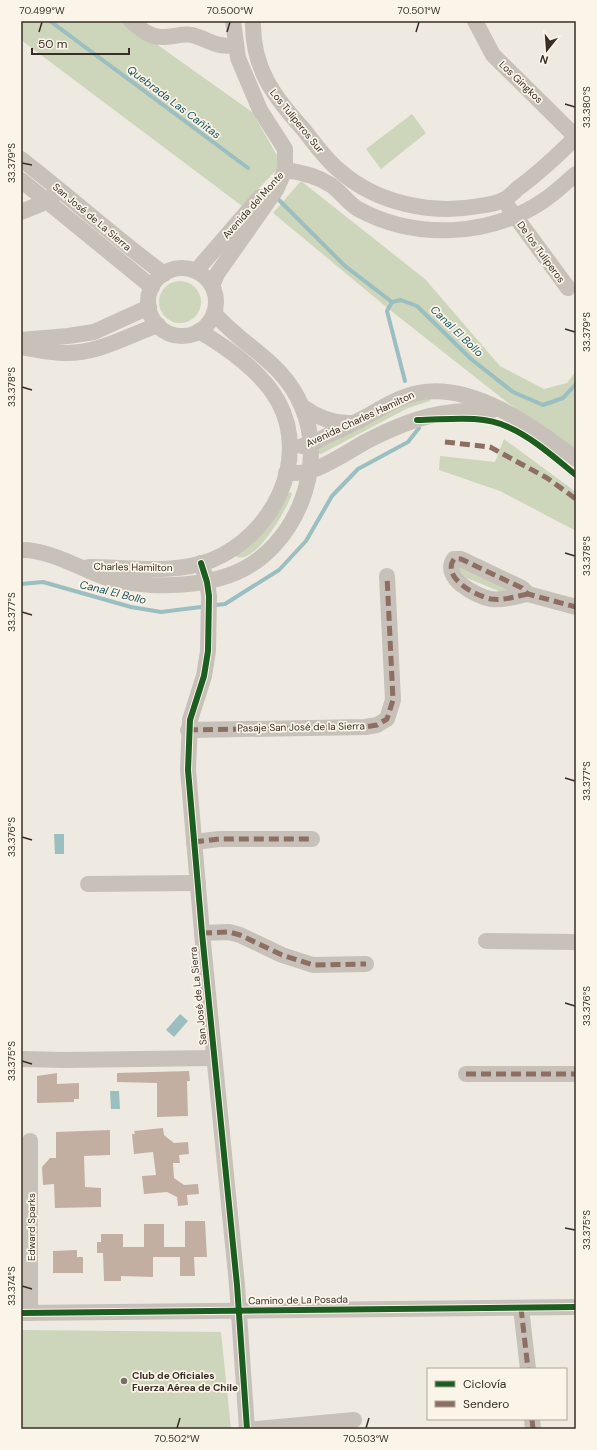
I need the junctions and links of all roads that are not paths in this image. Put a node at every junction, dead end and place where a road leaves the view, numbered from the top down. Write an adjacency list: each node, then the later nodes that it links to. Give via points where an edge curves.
1 (132, 21): 5 (street, via 147,34 154,36 191,35 224,47)
2 (233, 21): 5 (street, Los Tuliperos Sur)
3 (253, 21): 9 (street, Los Tuliperos Sur, via 257,56 267,84 284,108)
4 (475, 21): 6 (street, Los Gingkos, via 493,55)
5 (236, 45): 8 (street, Los Tuliperos Sur, via 238,58 252,93 285,149)
6 (576, 137): 13 (street, via 548,165)
7 (21, 159): 12 (street, San José de La Sierra)
8 (285, 170): 15 (street, De los Tuliperos, via 309,174 326,182); 18 (street, Avenida del Monte); 20 (street, Avenida del Monte, via 276,190 217,274)
9 (339, 171): 13 (street, via 382,196 413,206 460,209); 15 (street)
10 (576, 174): 17 (street, De los Tuliperos, via 543,201)
11 (21, 180): 14 (street, San José de La Sierra)
12 (59, 188): 14 (street); 19 (street, San José de La Sierra, via 129,248)
13 (503, 200): 17 (street, De los Tuliperos)
14 (48, 201): 16 (street); 21 (street, San José de La Sierra)
15 (357, 208): 17 (street, De los Tuliperos, via 389,222 442,230 477,227)
16 (21, 212)
17 (515, 216): 22 (street, De los Tuliperos)
18 (196, 271): 19 (street, via 180,268); 20 (street)
19 (164, 274): 21 (street)
20 (212, 286): 24 (street, via 216,300)
21 (152, 287): 23 (street, via 148,300)
22 (568, 288)
23 (149, 307): 25 (street); 27 (street, via 94,332)
24 (214, 314): 26 (street, via 208,324); 29 (street, via 274,365)
25 (158, 326): 26 (street, via 174,335 187,336); 28 (street, via 84,352 63,353)
26 (199, 331): 33 (street, via 263,380 282,410 288,428)
27 (21, 340)
28 (21, 347)
29 (303, 407): 31 (street, via 326,420); 32 (street)
30 (500, 410): 31 (street, Avenida Charles Hamilton, via 462,396 428,392 402,398); 34 (street, Avenida Charles Hamilton, via 538,431); 35 (street, Avenida Charles Hamilton, via 457,410 428,416 369,440)
31 (354, 423): 32 (street, Avenida Charles Hamilton)
32 (311, 444): 33 (street, Avenida Charles Hamilton); 35 (street, Charles Hamilton)
33 (290, 448): 36 (street, Charles Hamilton)
34 (576, 459)
35 (310, 472): 36 (street, Avenida Charles Hamilton); 41 (street, Charles Hamilton, via 298,508 276,543 251,565 236,573)
36 (286, 473): 38 (street, Charles Hamilton, via 277,500 258,529 236,548)
37 (21, 550): 39 (street, Charles Hamilton, via 35,551)
38 (201, 563): 39 (street, Charles Hamilton, via 176,568 143,569); 41 (street, San José de La Sierra)
39 (77, 566): 41 (street, Charles Hamilton, via 130,583 188,585)
40 (387, 576): 44 (street, Pasaje San José de la Sierra, via 393,700 387,719 377,725 365,727)
41 (207, 582): 44 (street, San José de La Sierra, via 208,651 204,676)
42 (528, 594): 43 (street)
43 (576, 607)
44 (188, 730): 46 (street, San José de La Sierra, via 188,770)
45 (312, 839): 46 (street)
46 (194, 842): 47 (street, San José de La Sierra)
47 (198, 882): 48 (street); 49 (street, San José de La Sierra)
48 (88, 884)
49 (202, 934): 52 (street, via 229,932 240,935 282,955 313,965); 53 (street, San José de La Sierra)
50 (486, 941): 51 (street)
51 (576, 942)
52 (366, 964)
53 (214, 1058): 54 (street); 60 (street, San José de La Sierra)
54 (21, 1059)
55 (466, 1074): 56 (street)
56 (576, 1074)
57 (30, 1140): 61 (street, Edward Sparks)
58 (576, 1307): 59 (street, Camino de La Posada)
59 (521, 1308): 60 (street, Camino de La Posada); 62 (street)
60 (238, 1311): 61 (street, Camino de La Posada); 64 (street, San José de La Sierra)
61 (26, 1313)
62 (528, 1368)
63 (354, 1420): 65 (street)
64 (247, 1429)
65 (257, 1429)

